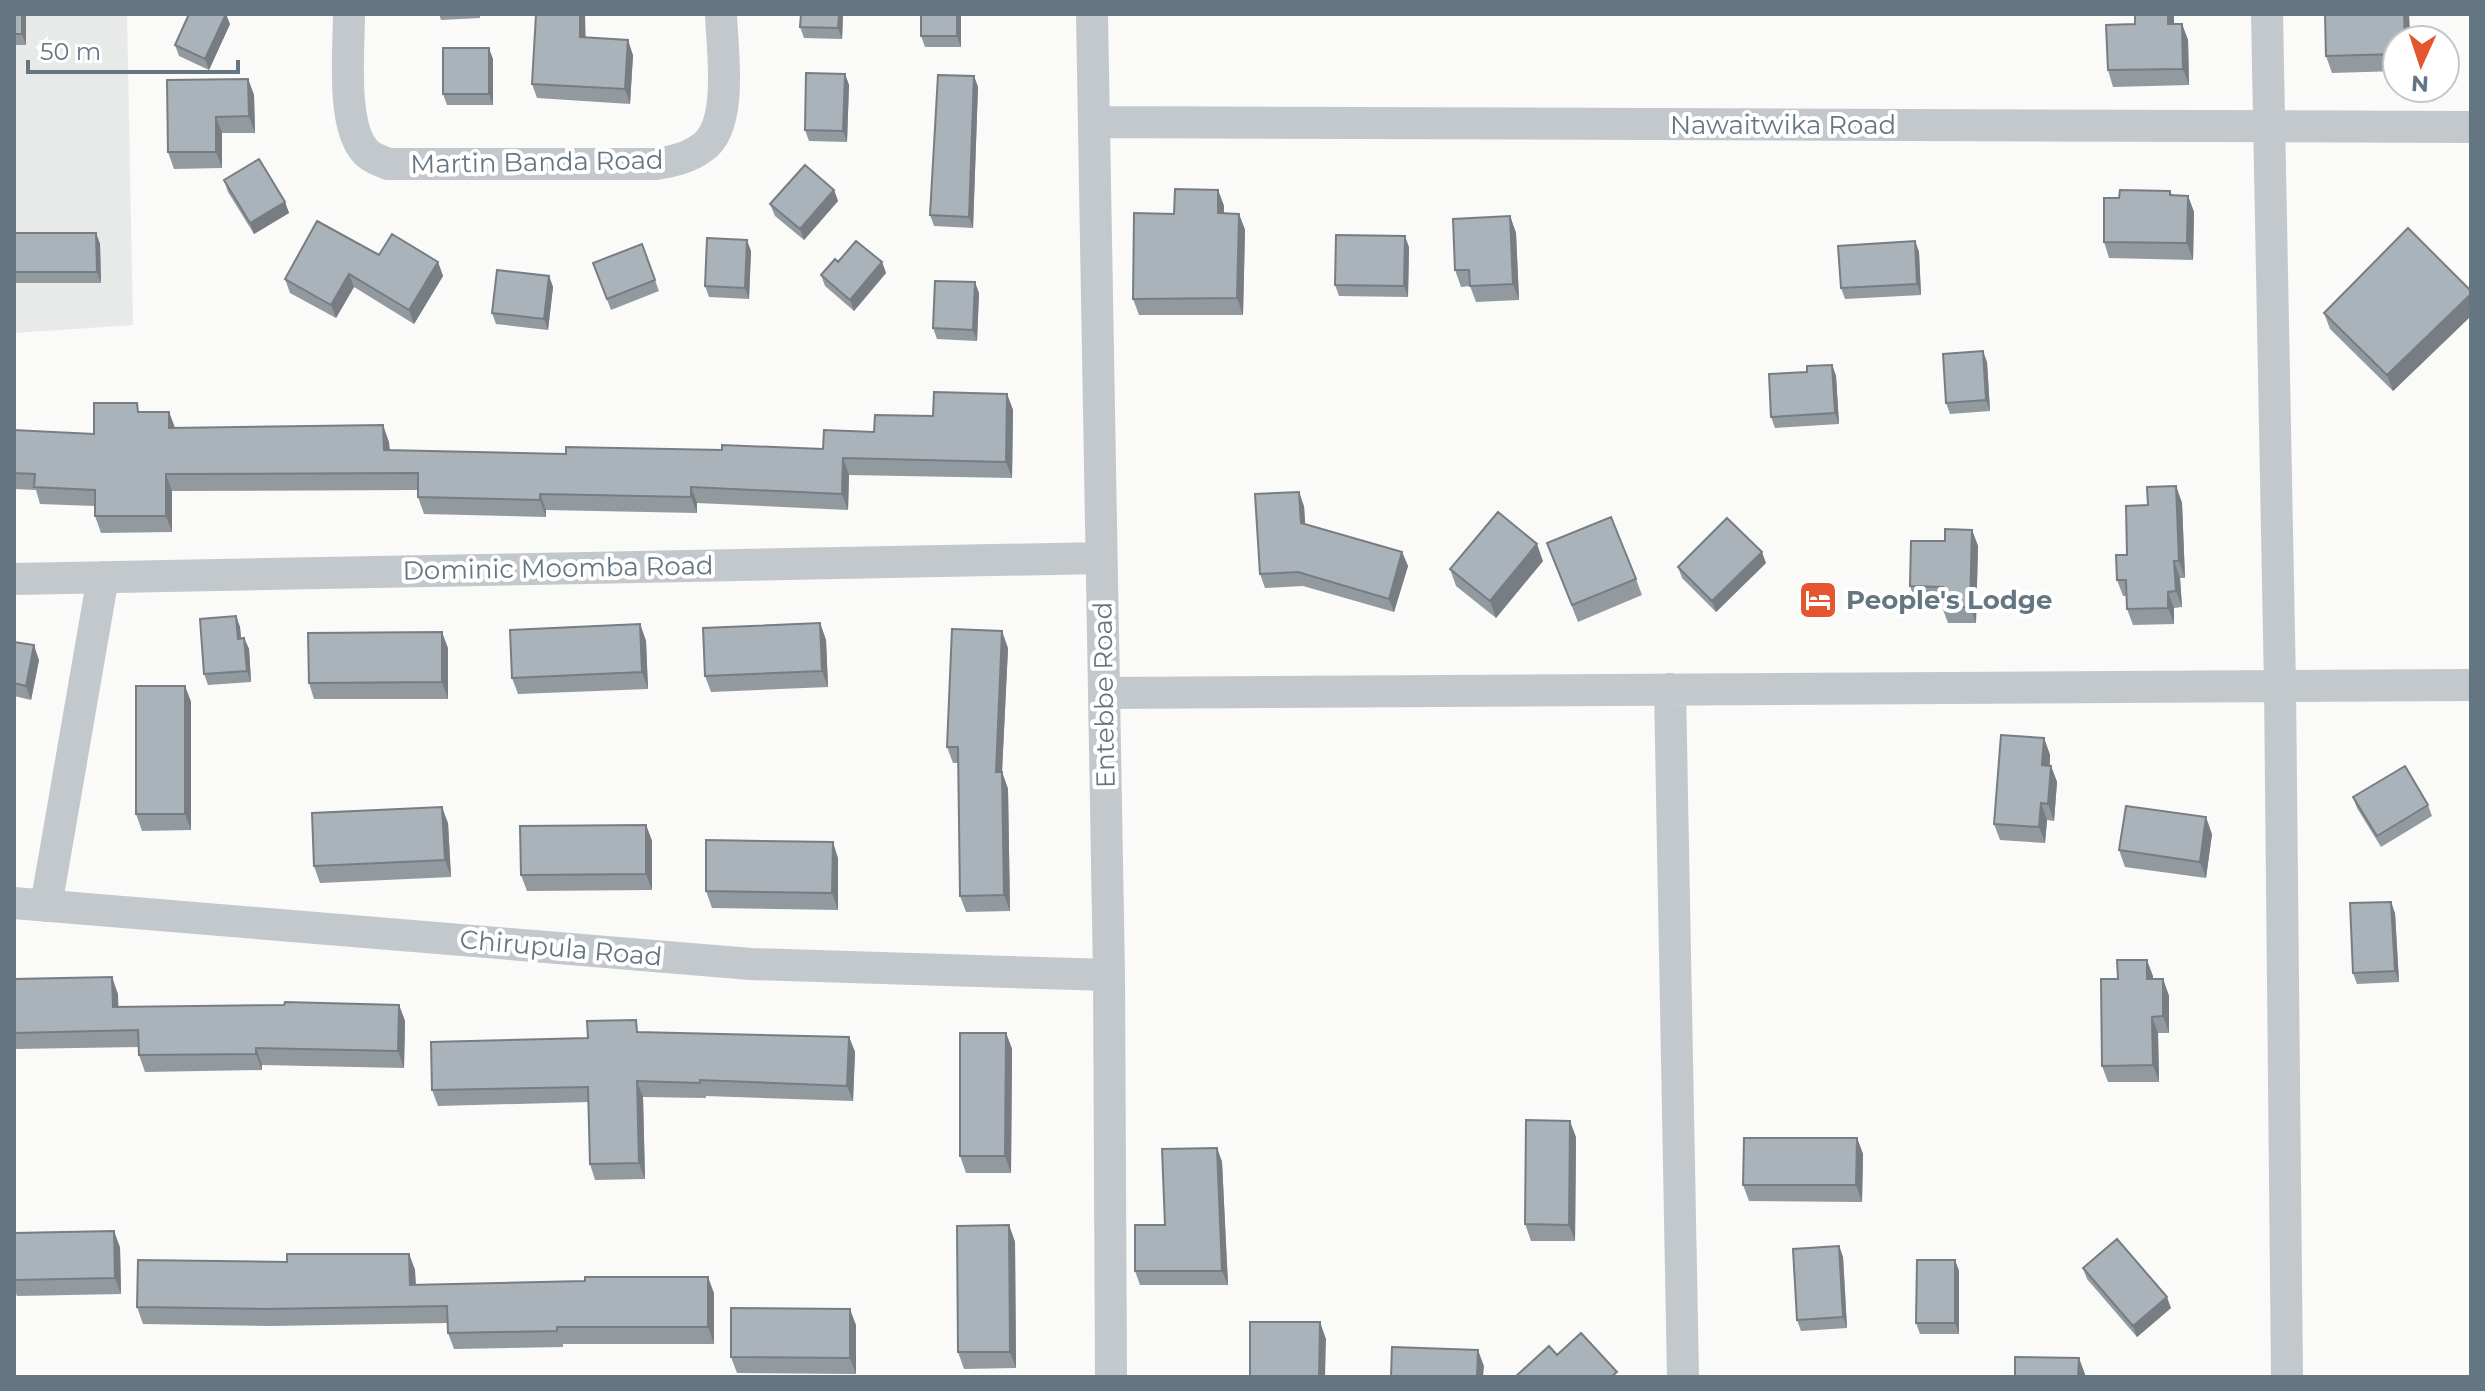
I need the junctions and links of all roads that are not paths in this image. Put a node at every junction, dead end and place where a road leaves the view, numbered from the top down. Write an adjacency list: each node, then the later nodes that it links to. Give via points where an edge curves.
1 (349, 14): 2 (street, Martin Banda Road, via 354,134 367,154 388,164 656,164 683,159 705,146 718,128 723,103)
2 (721, 14)
3 (1092, 14): 5 (street, Entebbe Road)
4 (2267, 14): 7 (street)
5 (1096, 122): 7 (street, Nawaitwika Road); 8 (street, Entebbe Road)
6 (2471, 127): 7 (street, Nawaitwika Road)
7 (2268, 128): 11 (street)
8 (1101, 558): 9 (street, Dominic Moomba Road); 14 (street, Entebbe Road)
9 (103, 577): 10 (street, Dominic Moomba Road); 16 (street)
10 (14, 579)
11 (2280, 685): 12 (street); 13 (street); 20 (street)
12 (2471, 685)
13 (1670, 689): 14 (street); 19 (street)
14 (1104, 693): 17 (street, Entebbe Road)
15 (14, 903): 16 (street, Chirupula Road)
16 (46, 906): 17 (street, Chirupula Road, via 751,964)
17 (1109, 975): 18 (street, Entebbe Road)
18 (1111, 1377)
19 (1683, 1377)
20 (2287, 1377)

